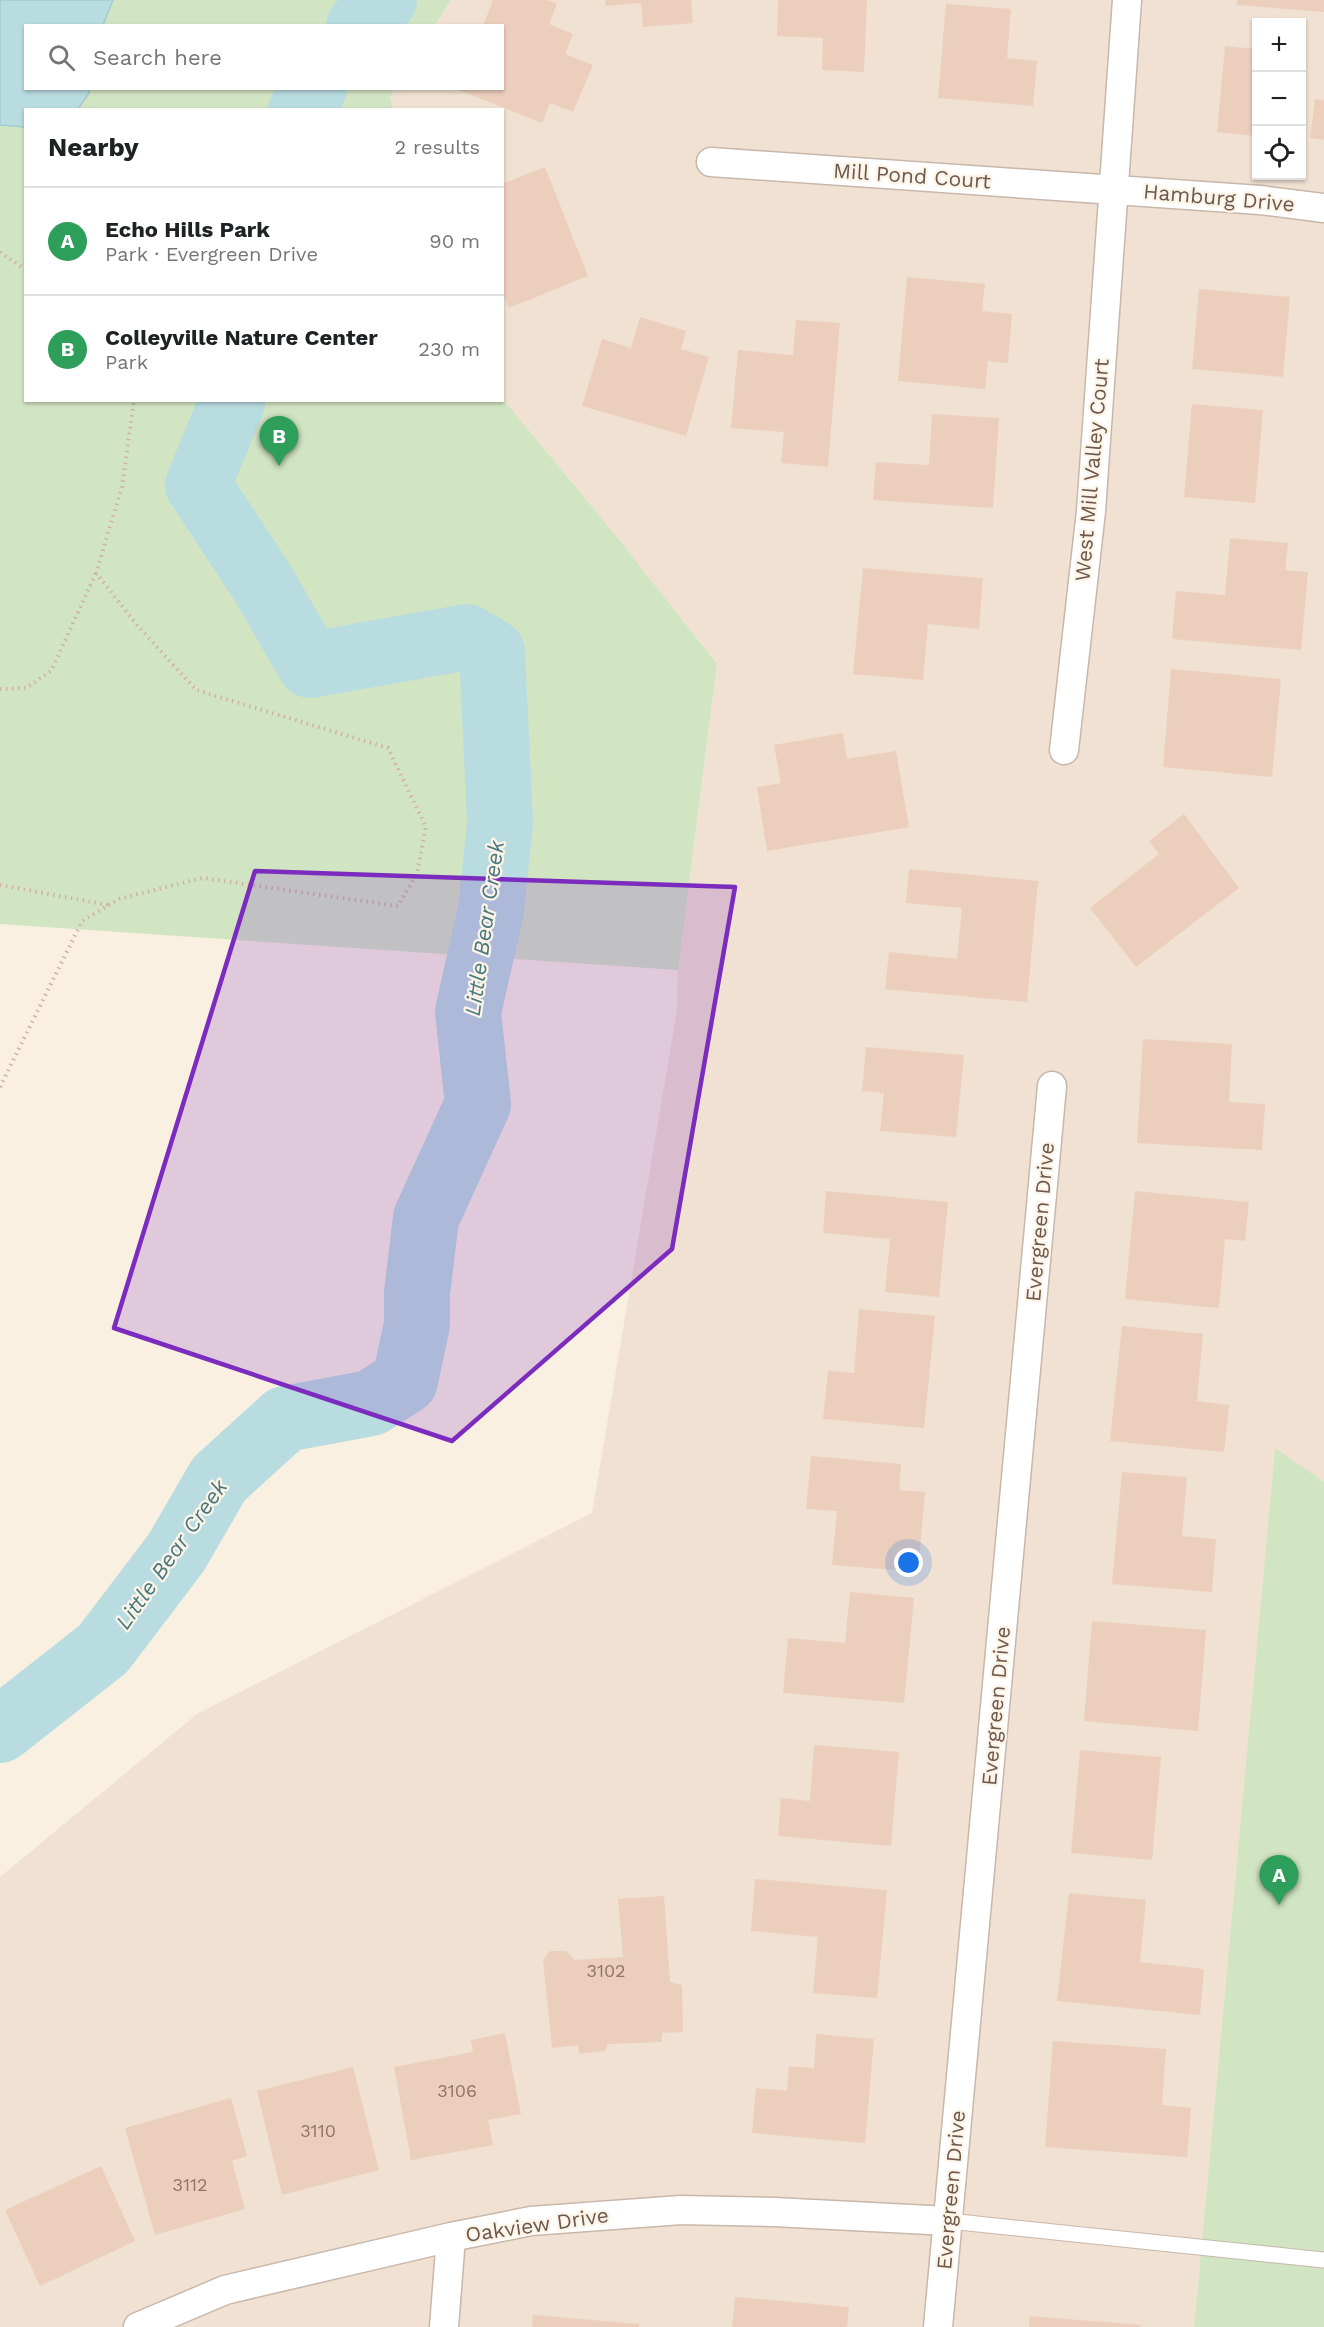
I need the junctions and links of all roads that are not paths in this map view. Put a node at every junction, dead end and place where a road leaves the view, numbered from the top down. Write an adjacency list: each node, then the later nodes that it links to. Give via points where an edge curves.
1 (1127, 0): 3 (street, West Mill Valley Court)
2 (711, 162): 3 (street, Mill Pond Court)
3 (1114, 189): 4 (street, Hamburg Drive); 5 (street, West Mill Valley Court, via 1091,511)
4 (1324, 208)
5 (1064, 750)
6 (1052, 1086): 7 (street, Evergreen Drive)
7 (949, 2221): 8 (street, Oakview Drive, via 681,2210 531,2221); 9 (lane); 12 (street, Evergreen Drive)
8 (452, 2237): 10 (street, Oakview Drive, via 225,2290); 11 (street)
9 (1324, 2260)
10 (138, 2327)
11 (444, 2327)
12 (938, 2327)

